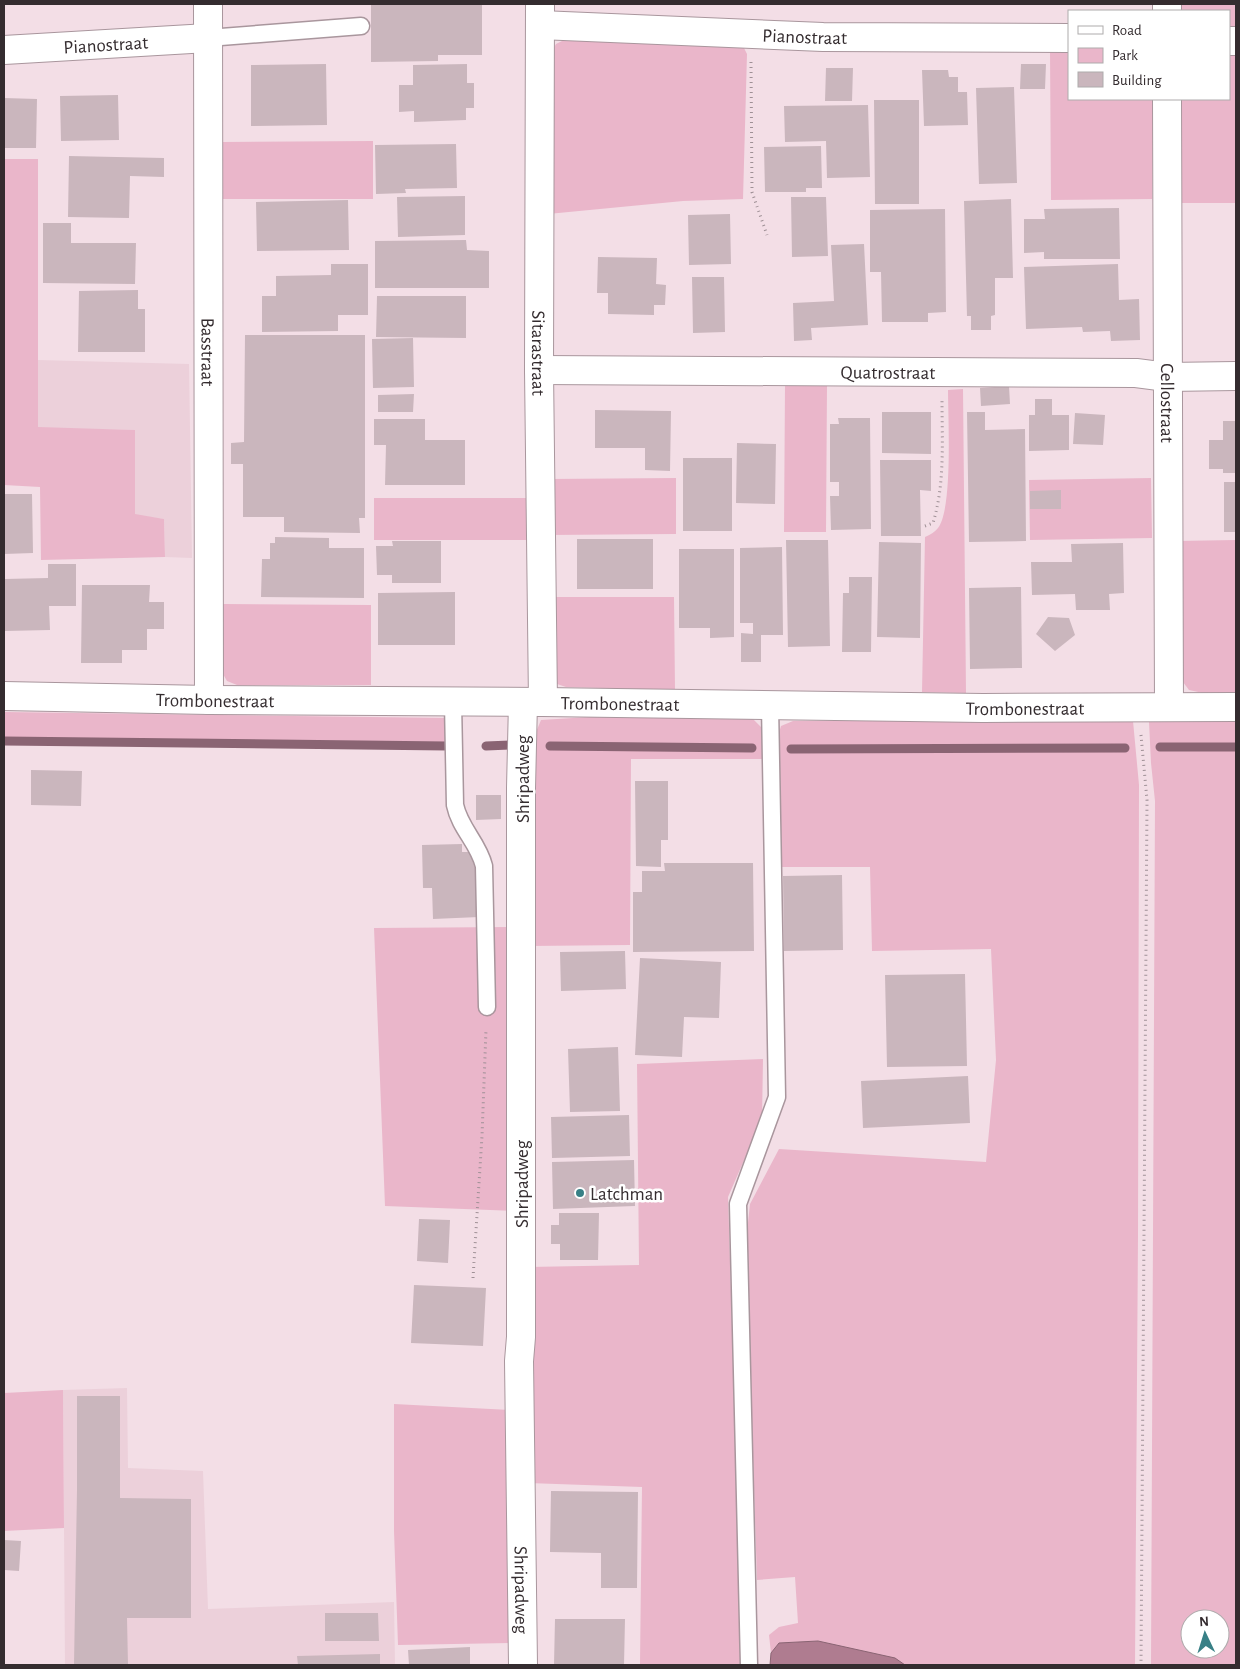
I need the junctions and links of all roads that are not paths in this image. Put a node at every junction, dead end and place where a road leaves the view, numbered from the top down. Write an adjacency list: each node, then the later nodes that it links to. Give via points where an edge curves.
1 (208, 4): 4 (street, Basstraat)
2 (540, 15): 5 (street, Pianostraat, via 751,34); 8 (street, Sitarastraat)
3 (361, 26): 4 (lane)
4 (208, 38): 6 (street, Pianostraat); 12 (street, Basstraat)
5 (1068, 38)
6 (4, 50)
7 (1166, 100): 10 (street, Cellostraat)
8 (539, 370): 10 (street, Quatrostraat, via 1136,373); 14 (street, Sitarastraat)
9 (1236, 376): 10 (street, Quatrostraat)
10 (1167, 377): 16 (street, Cellostraat)
11 (4, 696): 12 (street, Trombonestraat)
12 (209, 700): 13 (street, Trombonestraat)
13 (453, 702): 14 (street, Trombonestraat); 18 (lane, via 454,805 458,818 480,852 484,866)
14 (533, 702): 15 (street, Trombonestraat); 19 (street, Shripadweg, via 521,788 519,1361)
15 (770, 705): 16 (street, Trombonestraat); 20 (lane, via 777,1097 738,1204)
16 (1169, 707): 17 (street, Trombonestraat)
17 (1236, 708)
18 (487, 1007)
19 (523, 1665)
20 (749, 1665)

